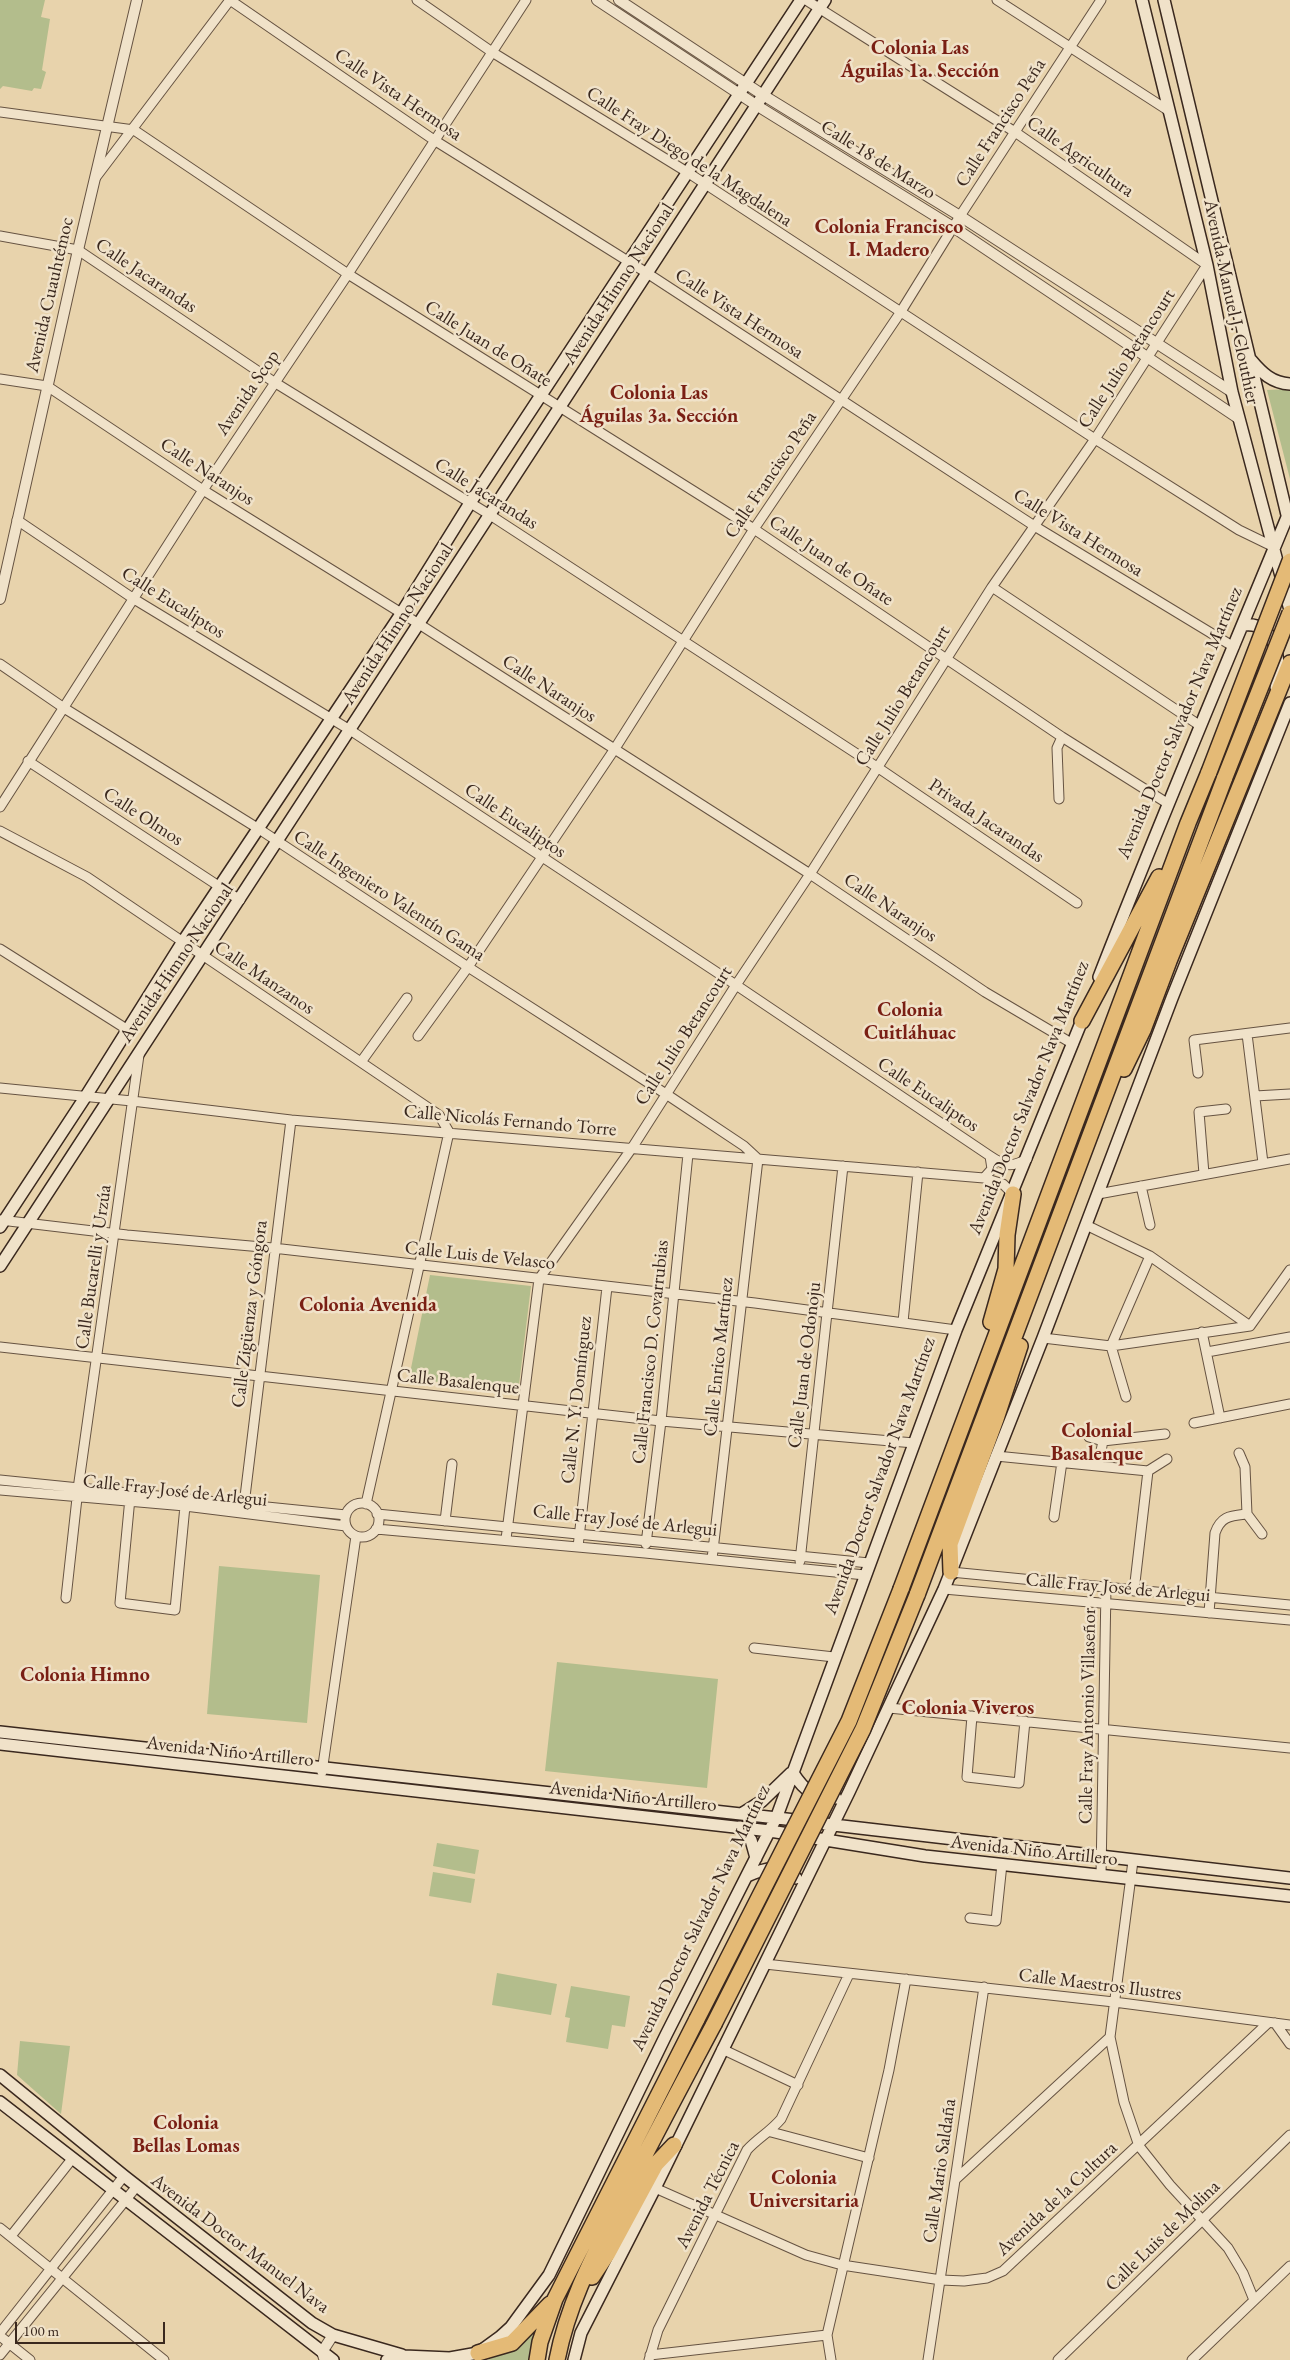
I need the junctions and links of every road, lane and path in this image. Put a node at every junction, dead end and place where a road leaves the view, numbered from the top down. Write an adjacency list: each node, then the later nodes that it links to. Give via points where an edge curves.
1 (137, 0): 20 (street, Avenida Cuauhtémoc)
2 (230, 0): 21 (street); 23 (street, Calle Vista Hermosa)
3 (417, 0): 15 (street, Calle Fray Diego de la Magdalena)
4 (526, 0): 15 (street, Avenida Scop)
5 (598, 0): 16 (street, Calle 18 de Marzo)
6 (619, 0): 16 (street, Calle 18 de Marzo)
7 (801, 0): 16 (main road, Avenida Himno Nacional)
8 (806, 0): 13 (street, Calle Agricultura)
9 (997, 0): 14 (street)
10 (1101, 0): 14 (street, Calle Francisco Peña)
11 (1142, 0): 18 (main road, Avenida Manuel J. Clouthier)
12 (1164, 0): 33 (main road, Avenida Manuel J. Clouthier)
13 (822, 5): 17 (main road, Avenida Himno Nacional); 22 (street, Calle Agricultura)
14 (1071, 46): 18 (street); 22 (street, Calle Francisco Peña)
15 (492, 52): 23 (street, Avenida Scop); 24 (street, Calle Fray Diego de la Magdalena)
16 (742, 88): 17 (street, Calle 18 de Marzo); 24 (main road, Avenida Himno Nacional)
17 (760, 100): 26 (main road, Avenida Himno Nacional); 27 (street, Calle 18 de Marzo); 28 (street, Calle 18 de Marzo)
18 (1169, 111): 32 (main road, Avenida Manuel J. Clouthier)
19 (0, 112): 20 (street, Calle Juan de Oñate)
20 (107, 126): 21 (street, Calle Juan de Oñate); 25 (street, Avenida Cuauhtémoc)
21 (134, 130): 25 (street); 35 (street, Calle Juan de Oñate)
22 (1015, 132): 27 (street, Calle Francisco Peña); 32 (street, Calle Agricultura)
23 (434, 140): 31 (street, Calle Vista Hermosa); 35 (street, Avenida Scop)
24 (687, 172): 26 (street, Calle Fray Diego de la Magdalena); 31 (main road, Avenida Himno Nacional)
25 (96, 178): 30 (street, Avenida Cuauhtémoc)
26 (704, 185): 34 (main road, Avenida Himno Nacional); 36 (street, Calle Fray Diego de la Magdalena)
27 (960, 216): 28 (street, Calle Francisco Peña); 37 (street, Calle 18 de Marzo)
28 (953, 228): 36 (street, Calle Francisco Peña); 38 (street, Calle 18 de Marzo)
29 (0, 236): 30 (street)
30 (78, 250): 41 (street, Calle Jacarandas); 43 (street, Avenida Cuauhtémoc)
31 (628, 262): 34 (street, Calle Vista Hermosa); 45 (main road, Avenida Himno Nacional)
32 (1206, 265): 33 (main road); 37 (street, Calle Julio Betancourt); 44 (main road, Avenida Manuel J. Clouthier)
33 (1227, 265): 39 (main road, Avenida Manuel J. Clouthier)
34 (647, 273): 46 (street, Calle Vista Hermosa); 47 (main road, Avenida Himno Nacional)
35 (348, 274): 41 (street, Avenida Scop); 45 (street, Calle Juan de Oñate)
36 (900, 313): 46 (street, Calle Francisco Peña); 49 (street, Calle Fray Diego de la Magdalena)
37 (1156, 344): 38 (street, Calle Julio Betancourt); 44 (street, Calle 18 de Marzo)
38 (1148, 357): 48 (street, Calle 18 de Marzo); 49 (street, Calle Julio Betancourt)
39 (1249, 357): 42 (main road, via 1264,375); 52 (main road, Avenida Manuel J. Clouthier)
40 (0, 379): 43 (street, Calle Naranjos)
41 (274, 382): 50 (street, Avenida Scop); 51 (street, Calle Jacarandas)
42 (1290, 384)
43 (47, 386): 50 (street, Calle Naranjos); 54 (street, Avenida Cuauhtémoc)
44 (1232, 392): 48 (main road, Avenida Manuel J. Clouthier)
45 (540, 396): 47 (street, Calle Juan de Oñate); 51 (main road, Avenida Himno Nacional)
46 (840, 399): 55 (street, Calle Vista Hermosa); 56 (street, Calle Francisco Peña)
47 (559, 408): 53 (main road, Avenida Himno Nacional); 56 (street, Calle Juan de Oñate)
48 (1238, 418): 58 (main road, Avenida Manuel J. Clouthier)
49 (1095, 439): 55 (street, Calle Julio Betancourt); 58 (street, Calle Fray Diego de la Magdalena, via 1239,530)
50 (203, 490): 63 (street, Avenida Scop); 65 (street, Calle Naranjos)
51 (470, 503): 53 (street, Calle Jacarandas); 65 (main road, Avenida Himno Nacional)
52 (1289, 513): 57 (main road, Avenida Manuel J. Clouthier); 58 (main road, Avenida Doctor Salvador Nava Martínez)
53 (490, 515): 66 (main road, Avenida Himno Nacional); 68 (street, Calle Jacarandas)
54 (17, 520): 62 (street, Avenida Cuauhtémoc); 63 (street, Calle Eucaliptos)
55 (1036, 527): 61 (street, Calle Julio Betancourt); 69 (street, Calle Vista Hermosa)
56 (754, 529): 68 (street, Calle Francisco Peña); 70 (street, Calle Juan de Oñate)
57 (1290, 530)
58 (1274, 548): 60 (main road, Avenida Manuel J. Clouthier); 67 (main road, Avenida Doctor Salvador Nava Martínez)
59 (1290, 561): 86 (highway, Avenida Doctor Salvador Nava Martínez, bridge)
60 (1286, 584): 64 (main road, Avenida Manuel J. Clouthier)
61 (992, 587): 70 (street, Calle Julio Betancourt); 77 (street)
62 (0, 599)
63 (134, 599): 74 (street, Avenida Scop); 76 (street, Calle Eucaliptos)
64 (1290, 612): 124 (highway, bridge)
65 (402, 614): 66 (street, Calle Naranjos); 76 (main road, Avenida Himno Nacional)
66 (419, 624): 78 (main road, Avenida Himno Nacional); 80 (street, Calle Naranjos)
67 (1244, 625): 69 (main road, Avenida Doctor Salvador Nava Martínez); 75 (main road, via 1254,624 1266,629 1278,659 1278,678)
68 (684, 640): 80 (street, Calle Francisco Peña); 82 (street, Calle Jacarandas)
69 (1234, 647): 77 (main road, Avenida Doctor Salvador Nava Martínez)
70 (946, 659): 79 (street, Calle Juan de Oñate); 82 (street, Calle Julio Betancourt)
71 (1290, 663): 75 (highway)
72 (0, 664): 74 (street, Calle Ingeniero Valentín Gama)
73 (1290, 703): 91 (main road)
74 (64, 708): 81 (street, Avenida Scop); 87 (street, Calle Ingeniero Valentín Gama)
75 (1268, 715): 93 (highway)
76 (330, 718): 78 (street, Calle Eucaliptos); 87 (main road, Avenida Himno Nacional)
77 (1199, 725): 84 (main road, Avenida Doctor Salvador Nava Martínez)
78 (350, 730): 89 (main road, Avenida Himno Nacional); 90 (street, Calle Eucaliptos)
79 (1062, 737): 83 (street, via 1057,748); 84 (street, Calle Juan de Oñate)
80 (614, 750): 90 (street, Calle Francisco Peña); 92 (street, Calle Naranjos)
81 (28, 761): 85 (street, Avenida Scop); 94 (street, Calle Olmos)
82 (877, 767): 92 (street, Calle Julio Betancourt); 96 (street, Privada Jacarandas)
83 (1059, 799)
84 (1167, 803): 105 (main road, Avenida Doctor Salvador Nava Martínez)
85 (0, 807)
86 (1188, 823): 105 (highway); 167 (highway, Avenida Doctor Salvador Nava Martínez)
87 (259, 829): 89 (street, Calle Ingeniero Valentín Gama); 94 (main road, Avenida Himno Nacional)
88 (0, 831): 97 (street, Calle Manzanos, via 87,877)
89 (278, 842): 95 (main road, Avenida Himno Nacional); 101 (street, Calle Ingeniero Valentín Gama)
90 (542, 858): 101 (street, Calle Francisco Peña); 102 (street, Calle Eucaliptos)
91 (1225, 862): 93 (main road); 104 (main road)
92 (810, 874): 102 (street, Calle Julio Betancourt); 110 (street, Calle Naranjos, via 985,992)
93 (1203, 878): 100 (highway)
94 (220, 886): 95 (street, Calle Olmos); 97 (main road, Avenida Himno Nacional)
95 (240, 900): 99 (main road, Avenida Himno Nacional)
96 (1077, 903)
97 (182, 942): 99 (street, Calle Manzanos); 107 (main road, Avenida Himno Nacional)
98 (0, 949): 107 (street)
99 (202, 955): 111 (main road, Avenida Himno Nacional); 112 (street, Calle Manzanos)
100 (1169, 961): 104 (main road); 124 (highway, via 1143,1030)
101 (468, 967): 109 (street, Calle Francisco Peña); 115 (street, Calle Ingeniero Valentín Gama)
102 (736, 985): 115 (street, Calle Julio Betancourt); 127 (street, Calle Eucaliptos)
103 (407, 998): 112 (street)
104 (1172, 998): 138 (main road)
105 (1082, 1021): 110 (main road, Avenida Doctor Salvador Nava Martínez)
106 (1290, 1028): 108 (street)
107 (128, 1030): 117 (main road, Avenida Himno Nacional)
108 (1247, 1034): 113 (street, via 1194,1040); 118 (street)
109 (418, 1036)
110 (1073, 1044): 129 (main road, Avenida Doctor Salvador Nava Martínez)
111 (140, 1049): 119 (main road, Avenida Himno Nacional); 120 (street, Calle Bucarelli y Urzúa)
112 (361, 1062): 123 (street, Calle Manzanos, via 439,1115)
113 (1198, 1073)
114 (0, 1088): 117 (street, Calle Nicolás Fernando Torre)
115 (666, 1094): 125 (street, Calle Julio Betancourt); 128 (street, Calle Ingeniero Valentín Gama, via 744,1146)
116 (1290, 1094): 118 (street)
117 (86, 1096): 119 (street, Calle Nicolás Fernando Torre); 139 (main road, Avenida Himno Nacional)
118 (1256, 1096): 131 (street)
119 (110, 1099): 120 (street, Calle Nicolás Fernando Torre); 140 (main road, Avenida Himno Nacional)
120 (132, 1100): 122 (street, Calle Nicolás Fernando Torre); 143 (street, Calle Bucarelli y Urzúa)
121 (1226, 1109): 134 (street, via 1199,1112)
122 (291, 1120): 123 (street, Calle Nicolás Fernando Torre); 144 (street, Calle Zigüenza y Góngora)
123 (448, 1132): 125 (street, Calle Nicolás Fernando Torre); 147 (street)
124 (1085, 1146): 151 (highway)
125 (632, 1148): 126 (street, Calle Nicolás Fernando Torre); 149 (street, Calle Julio Betancourt)
126 (688, 1154): 128 (street, Calle Nicolás Fernando Torre); 152 (street, Calle Francisco D. Covarrubias)
127 (990, 1156): 129 (street, Calle Eucaliptos, via 1009,1166); 135 (street, Calle Eucaliptos, via 992,1169)
128 (758, 1159): 132 (street, Calle Nicolás Fernando Torre); 153 (street, Calle Enrico Martínez)
129 (1027, 1159): 137 (main road, Avenida Doctor Salvador Nava Martínez)
130 (1290, 1159): 131 (street)
131 (1263, 1163): 134 (street)
132 (844, 1166): 133 (street, Calle Nicolás Fernando Torre); 154 (street, Calle Juan de Odonoju)
133 (918, 1172): 135 (street, Calle Nicolás Fernando Torre); 155 (street)
134 (1204, 1174): 136 (street)
135 (984, 1178): 137 (street, Calle Nicolás Fernando Torre, via 1003,1184)
136 (1141, 1186): 138 (street); 142 (street)
137 (1013, 1194): 157 (main road, Avenida Doctor Salvador Nava Martínez); 167 (highway, via 1006,1269)
138 (1098, 1194): 141 (main road)
139 (1, 1223): 140 (street, Calle Luis de Velasco)
140 (28, 1223): 143 (street, Calle Luis de Velasco); 146 (main road, Avenida Himno Nacional)
141 (1086, 1225): 145 (street); 160 (main road)
142 (1150, 1225)
143 (115, 1234): 144 (street, Calle Luis de Velasco); 164 (street, Calle Bucarelli y Urzúa)
144 (273, 1248): 147 (street, Calle Luis de Velasco); 165 (street, Calle Zigüenza y Góngora)
145 (1150, 1256): 156 (street); 161 (street)
146 (0, 1266)
147 (420, 1266): 149 (street, Calle Luis de Velasco); 166 (street)
148 (1290, 1270): 156 (street)
149 (539, 1279): 150 (street, Calle Luis de Velasco); 170 (street)
150 (607, 1287): 152 (street, Calle Luis de Velasco); 171 (street, Calle N. Y. Domínguez)
151 (1032, 1289): 215 (highway, via 1014,1370 950,1544); 293 (highway, bridge, via 917,1596 863,1729 632,2178)
152 (673, 1294): 153 (street, Calle Luis de Velasco); 173 (street, Calle Francisco D. Covarrubias)
153 (741, 1302): 154 (street, Calle Luis de Velasco); 175 (street, Calle Enrico Martínez)
154 (828, 1313): 155 (street, Calle Luis de Velasco); 177 (street, Calle Juan de Odonoju)
155 (903, 1322): 157 (street, Calle Luis de Velasco)
156 (1250, 1326): 158 (street)
157 (956, 1330): 180 (main road, Avenida Doctor Salvador Nava Martínez)
158 (1202, 1332): 161 (street); 163 (street)
159 (1290, 1337): 163 (street)
160 (1043, 1338): 161 (street); 182 (main road)
161 (1111, 1346): 168 (street)
162 (0, 1347): 164 (street, Calle Basalenque)
163 (1207, 1352): 172 (street)
164 (98, 1356): 165 (street, Calle Basalenque); 190 (street, Calle Bucarelli y Urzúa)
165 (258, 1376): 166 (street, Calle Basalenque); 194 (street, Calle Zigüenza y Góngora)
166 (392, 1391): 170 (street, Calle Basalenque); 192 (street)
167 (973, 1395): 291 (highway, Avenida Doctor Salvador Nava Martínez, bridge, via 849,1722)
168 (1126, 1397)
169 (1290, 1404): 172 (street)
170 (523, 1406): 171 (street, Calle Basalenque); 201 (street)
171 (592, 1412): 173 (street, Calle Basalenque); 203 (street, Calle N. Y. Domínguez)
172 (1220, 1418): 174 (street)
173 (661, 1421): 175 (street, Calle Basalenque); 207 (street, Calle Francisco D. Covarrubias)
174 (1194, 1423)
175 (727, 1427): 177 (street, Calle Basalenque); 209 (street, Calle Enrico Martínez)
176 (1164, 1434): 179 (street)
177 (814, 1435): 180 (street, Calle Basalenque); 211 (street, Calle Juan de Odonoju)
178 (1089, 1437): 179 (street)
179 (1103, 1441): 186 (street)
180 (914, 1443): 213 (main road, Avenida Doctor Salvador Nava Martínez)
181 (1238, 1453): 196 (street, via 1245,1467)
182 (996, 1456): 184 (street); 215 (main road)
183 (1167, 1459): 187 (street)
184 (1062, 1462): 186 (street); 198 (street)
185 (452, 1464): 199 (street)
186 (1098, 1466): 187 (street)
187 (1148, 1471): 219 (street)
188 (0, 1480): 190 (street, Calle Fray José de Arlegui)
189 (0, 1490): 190 (street, Calle Fray José de Arlegui)
190 (78, 1493): 191 (street, Calle Fray José de Arlegui); 221 (street, Calle Bucarelli y Urzúa)
191 (130, 1499): 193 (street, Calle Fray José de Arlegui); 193 (street, via 120,1603 175,1610); 194 (street, Calle Fray José de Arlegui)
192 (366, 1504): 195 (street); 197 (street, via 356,1504)
193 (186, 1506): 194 (street, Calle Fray José de Arlegui)
194 (243, 1509): 197 (street, Calle Fray José de Arlegui); 200 (street, Calle Fray José de Arlegui)
195 (377, 1514): 199 (street, Calle Fray José de Arlegui); 202 (street)
196 (1247, 1514): 204 (street); 220 (street, via 1225,1517 1218,1523)
197 (346, 1515): 200 (street)
198 (1054, 1517)
199 (445, 1521): 201 (street, Calle Fray José de Arlegui)
200 (346, 1526): 205 (street)
201 (508, 1526): 203 (street, Calle Fray José de Arlegui); 206 (street)
202 (376, 1529): 205 (street, via 368,1536); 206 (street, Calle Fray José de Arlegui)
203 (579, 1534): 207 (street, Calle Fray José de Arlegui); 208 (street, Calle N. Y. Domínguez)
204 (1262, 1534)
205 (356, 1536): 236 (street)
206 (506, 1539): 208 (street, Calle Fray José de Arlegui)
207 (646, 1540): 209 (street, Calle Fray José de Arlegui); 210 (street, Calle Francisco D. Covarrubias)
208 (578, 1547): 210 (street, Calle Fray José de Arlegui)
209 (714, 1547): 211 (street, Calle Fray José de Arlegui); 212 (street, Calle Enrico Martínez)
210 (645, 1552): 212 (street, Calle Fray José de Arlegui)
211 (801, 1555): 213 (street, Calle Fray José de Arlegui); 214 (street, Calle Juan de Odonoju)
212 (712, 1559): 214 (street, Calle Fray José de Arlegui)
213 (869, 1563): 216 (main road, Avenida Doctor Salvador Nava Martínez)
214 (799, 1568): 216 (street, Calle Fray José de Arlegui)
215 (951, 1572): 217 (street, Calle Fray José de Arlegui); 218 (main road)
216 (865, 1576): 227 (main road, Avenida Doctor Salvador Nava Martínez)
217 (1106, 1588): 219 (street, Calle Fray José de Arlegui); 222 (street, Calle Fray Antonio Villaseñor)
218 (944, 1589): 222 (street, Calle Fray José de Arlegui); 228 (main road)
219 (1134, 1591): 220 (street, Calle Fray José de Arlegui)
220 (1210, 1596): 223 (street, Calle Fray José de Arlegui); 224 (street)
221 (66, 1598)
222 (1106, 1603): 224 (street, Calle Fray José de Arlegui); 231 (street, Calle Fray Antonio Villaseñor)
223 (1290, 1605)
224 (1209, 1613): 225 (street, Calle Fray José de Arlegui)
225 (1290, 1620)
226 (754, 1648): 227 (street)
227 (834, 1657): 235 (main road, Avenida Doctor Salvador Nava Martínez)
228 (890, 1708): 229 (street); 238 (main road)
229 (972, 1716): 230 (street); 230 (street, via 967,1777 1019,1783)
230 (1025, 1720): 231 (street)
231 (1104, 1730): 234 (street); 246 (street, Calle Fray Antonio Villaseñor)
232 (0, 1732): 236 (main road, Avenida Niño Artillero)
233 (0, 1744): 236 (main road, Avenida Niño Artillero)
234 (1290, 1748)
235 (794, 1770): 238 (main road, via 802,1788 820,1796 837,1798); 240 (main road, via 777,1788); 241 (main road, Avenida Doctor Salvador Nava Martínez)
236 (321, 1774): 237 (main road, Avenida Niño Artillero); 239 (main road, Avenida Niño Artillero)
237 (516, 1789): 239 (main road); 240 (main road, Avenida Niño Artillero)
238 (849, 1792): 242 (main road)
239 (514, 1802): 243 (main road, Avenida Niño Artillero)
240 (743, 1813): 241 (main road, Avenida Niño Artillero)
241 (777, 1816): 242 (main road, Avenida Niño Artillero); 244 (main road, Avenida Doctor Salvador Nava Martínez)
242 (832, 1825): 245 (main road); 246 (main road, Avenida Niño Artillero)
243 (740, 1827): 244 (main road, Avenida Niño Artillero); 247 (main road, via 751,1840)
244 (770, 1831): 245 (main road, Avenida Niño Artillero); 247 (main road, Avenida Doctor Salvador Nava Martínez)
245 (824, 1840): 249 (main road, Avenida Niño Artillero); 254 (main road)
246 (1101, 1856): 248 (main road, Avenida Niño Artillero); 250 (street, Calle Fray Antonio Villaseñor)
247 (756, 1858): 251 (main road, Avenida Doctor Salvador Nava Martínez)
248 (1132, 1861): 252 (main road, Avenida Niño Artillero); 253 (street)
249 (1002, 1864): 250 (main road, Avenida Niño Artillero); 256 (street, via 996,1921)
250 (1101, 1875): 253 (main road, Avenida Niño Artillero)
251 (747, 1876): 254 (main road, via 764,1868 780,1868); 298 (main road, Avenida Doctor Salvador Nava Martínez, via 549,2275 511,2326)
252 (1290, 1878)
253 (1130, 1879): 255 (main road, Avenida Niño Artillero); 261 (street)
254 (803, 1884): 257 (main road)
255 (1290, 1896)
256 (970, 1918)
257 (765, 1964): 258 (street, Calle Maestros Ilustres); 266 (main road)
258 (849, 1974): 259 (street, Calle Maestros Ilustres); 268 (street, Avenida Técnica)
259 (906, 1980): 260 (street, Calle Maestros Ilustres); 274 (street, via 890,2070)
260 (984, 1987): 261 (street, Calle Maestros Ilustres); 277 (street, Calle Mario Saldaña)
261 (1114, 2002): 262 (street, Calle Maestros Ilustres); 264 (street)
262 (1271, 2023): 263 (street, Calle Maestros Ilustres); 265 (street); 273 (street, Avenida de la Cultura)
263 (1290, 2025)
264 (1110, 2037): 273 (street, via 1122,2094); 277 (street)
265 (1290, 2044)
266 (722, 2049): 268 (street); 272 (main road)
267 (0, 2075): 276 (main road, Avenida Doctor Manuel Nava)
268 (798, 2085): 270 (street, Avenida Técnica, via 781,2119)
269 (0, 2102): 275 (main road, Avenida Doctor Manuel Nava)
270 (770, 2132): 274 (street); 282 (street, Avenida Técnica, via 747,2150)
271 (1290, 2135): 283 (street, Calle Luis de Molina)
272 (674, 2145): 279 (main road); 293 (highway, via 656,2164 608,2253)
273 (1139, 2146): 283 (street); 290 (street, Avenida de la Cultura, via 1003,2271 987,2278)
274 (869, 2158): 286 (street)
275 (72, 2159): 280 (main road, Avenida Doctor Manuel Nava); 285 (street)
276 (124, 2176): 278 (main road, Avenida Doctor Manuel Nava); 280 (street)
277 (956, 2179): 290 (street, Calle Mario Saldaña)
278 (137, 2186): 281 (street); 295 (main road, Avenida Doctor Manuel Nava, via 312,2323)
279 (655, 2188): 282 (street, Avenida de la Cultura); 309 (main road, via 581,2333)
280 (114, 2189): 281 (main road, Avenida Doctor Manuel Nava); 288 (street)
281 (126, 2199): 289 (street); 300 (main road, Avenida Doctor Manuel Nava)
282 (714, 2214): 286 (street, Avenida de la Cultura, via 806,2255); 302 (street, Avenida Técnica, via 658,2330)
283 (1202, 2221): 292 (street, via 1228,2248); 312 (street, Calle Luis de Molina)
284 (0, 2228): 285 (street)
285 (11, 2236): 288 (street)
286 (842, 2265): 290 (street, Avenida de la Cultura); 296 (street)
287 (1290, 2266): 292 (street)
288 (52, 2269): 289 (street); 294 (street)
289 (63, 2278): 297 (street); 304 (street)
290 (941, 2280): 311 (street, Calle Mario Saldaña)
291 (555, 2299): 298 (highway, via 512,2343); 307 (highway, Avenida Doctor Salvador Nava Martínez)
292 (1254, 2300): 313 (street)
293 (572, 2305): 308 (highway)
294 (0, 2334): 297 (street)
295 (333, 2334): 300 (street); 301 (main road, Avenida Doctor Manuel Nava)
296 (827, 2335): 302 (street); 310 (street)
297 (10, 2344): 299 (street); 303 (street)
298 (478, 2353): 301 (main road, Avenida Doctor Salvador Nava Martínez, via 450,2358)
299 (0, 2355)
300 (323, 2356): 305 (main road, Avenida Doctor Manuel Nava)
301 (404, 2356): 306 (main road)
302 (650, 2358)
303 (30, 2360)
304 (164, 2360)
305 (332, 2360)
306 (388, 2360)
307 (537, 2360)
308 (557, 2360)
309 (574, 2360)
310 (831, 2360)
311 (928, 2360)
312 (1058, 2360)
313 (1192, 2360)

